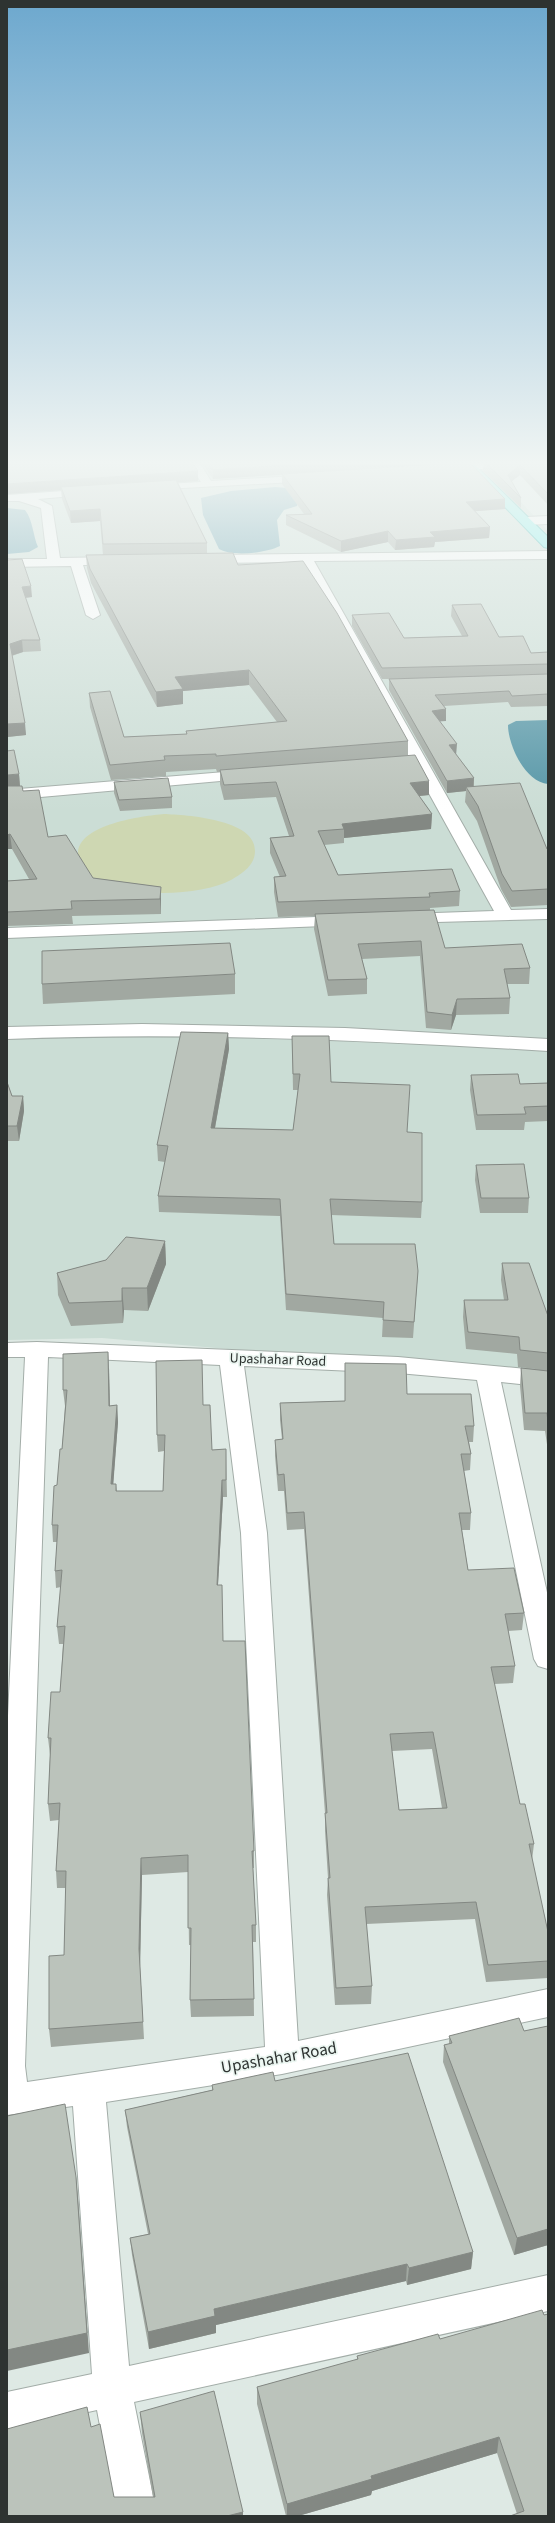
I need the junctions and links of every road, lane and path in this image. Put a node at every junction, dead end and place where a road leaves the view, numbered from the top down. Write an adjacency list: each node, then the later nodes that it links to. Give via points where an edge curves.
1 (81, 577): 3 (street)
2 (316, 577): 4 (street)
3 (93, 615)
4 (378, 685): 5 (street); 6 (street)
5 (393, 685)
6 (417, 762): 7 (street); 11 (street)
7 (402, 763)
8 (267, 774): 9 (street)
9 (7, 795)
10 (548, 914): 11 (street)
11 (505, 915): 12 (street)
12 (386, 919)
13 (363, 920): 14 (street)
14 (7, 932)
15 (7, 1033): 16 (street, via 81,1029 380,1035)
16 (548, 1045)
17 (37, 1349): 18 (street, Upashahar Road); 19 (street, Upashahar Road); 26 (street, via 8,2066)
18 (7, 1350)
19 (231, 1358): 20 (street, Upashahar Road, via 398,1365); 24 (street, via 254,1533)
20 (487, 1373): 21 (street, Upashahar Road); 22 (street)
21 (548, 1379)
22 (548, 1659)
23 (548, 2002): 24 (street, Upashahar Road)
24 (282, 2059): 25 (street, Upashahar Road)
25 (88, 2089): 26 (street, Upashahar Road); 28 (street)
26 (9, 2099)
27 (548, 2293): 28 (street)
28 (112, 2387): 29 (street); 30 (street)
29 (7, 2411)
30 (136, 2516)

